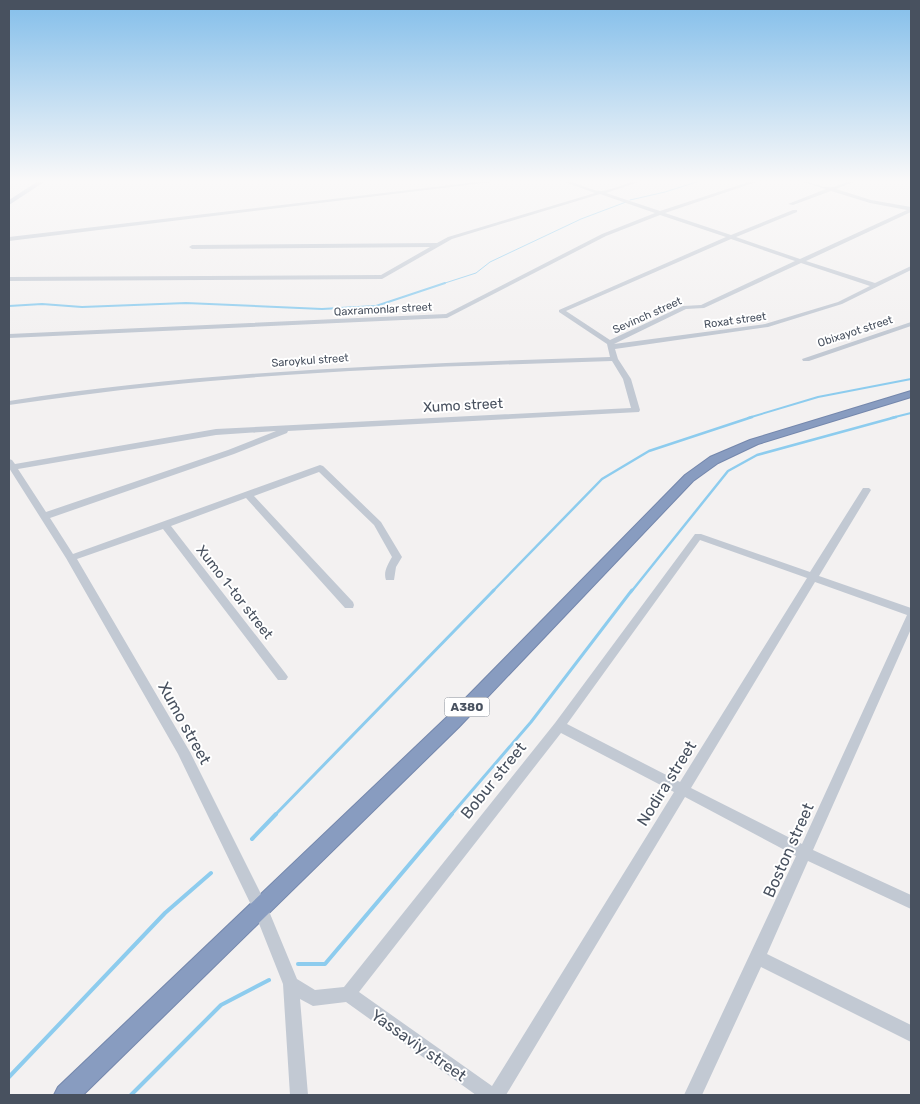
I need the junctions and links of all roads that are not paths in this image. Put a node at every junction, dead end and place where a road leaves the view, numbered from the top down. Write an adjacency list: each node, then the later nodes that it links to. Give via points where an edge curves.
1 (72, 232): 8 (street)
2 (471, 232): 9 (street)
3 (611, 232): 16 (street, Qaxramonlar street, via 447,316)
4 (713, 232): 7 (street)
5 (746, 232): 7 (street)
6 (864, 232): 11 (street, Sevinch street)
7 (730, 238): 11 (street); 17 (street, via 562,312)
8 (9, 239)
9 (438, 245): 10 (street); 13 (street, via 382,277)
10 (192, 247)
11 (798, 262): 14 (street); 17 (street, Sevinch street, via 702,307 680,309)
12 (911, 268): 14 (street, Roxat street)
13 (9, 279)
14 (877, 286): 17 (street, Roxat street, via 840,303 766,326)
15 (911, 324): 19 (street, Obixayot street)
16 (9, 336)
17 (610, 345): 18 (street)
18 (614, 359): 21 (street, Saroykul street, via 318,371 99,389); 22 (street, Xumo street, via 627,378 636,410)
19 (806, 359)
20 (911, 394): 39 (highway, A380, via 783,432 728,452 704,466 672,494 453,722)
21 (9, 403)
22 (292, 428): 23 (street, Xumo street, via 216,432); 26 (street, Xumo street)
23 (11, 465): 26 (street, Xumo street)
24 (866, 490): 29 (street, Nodira street)
25 (247, 494): 27 (street); 30 (street, via 320,468 382,530 397,557); 31 (street)
26 (45, 516): 28 (street, Xumo street)
27 (165, 525): 28 (street); 34 (street, Xumo 1-tor street)
28 (71, 558): 39 (street, Xumo street, via 184,752)
29 (814, 577): 32 (street); 35 (street, Bobur street, via 698,536); 36 (street, Nodira street)
30 (390, 578)
31 (349, 605)
32 (911, 612)
33 (911, 617): 37 (street, Boston street)
34 (282, 678)
35 (559, 726): 36 (street); 42 (street, Bobur street)
36 (682, 789): 37 (street); 47 (street, Nodira street)
37 (805, 854): 38 (street); 40 (street, Boston street)
38 (911, 902)
39 (261, 909): 41 (street, Xumo street); 44 (highway, A380)
40 (758, 958): 43 (street); 48 (street, Boston street)
41 (291, 984): 42 (street, via 313,998); 45 (street, Xumo street)
42 (348, 994): 46 (street, Yassaviy street)
43 (911, 1034)
44 (66, 1095)
45 (299, 1095)
46 (490, 1095)
47 (496, 1095)
48 (693, 1095)

